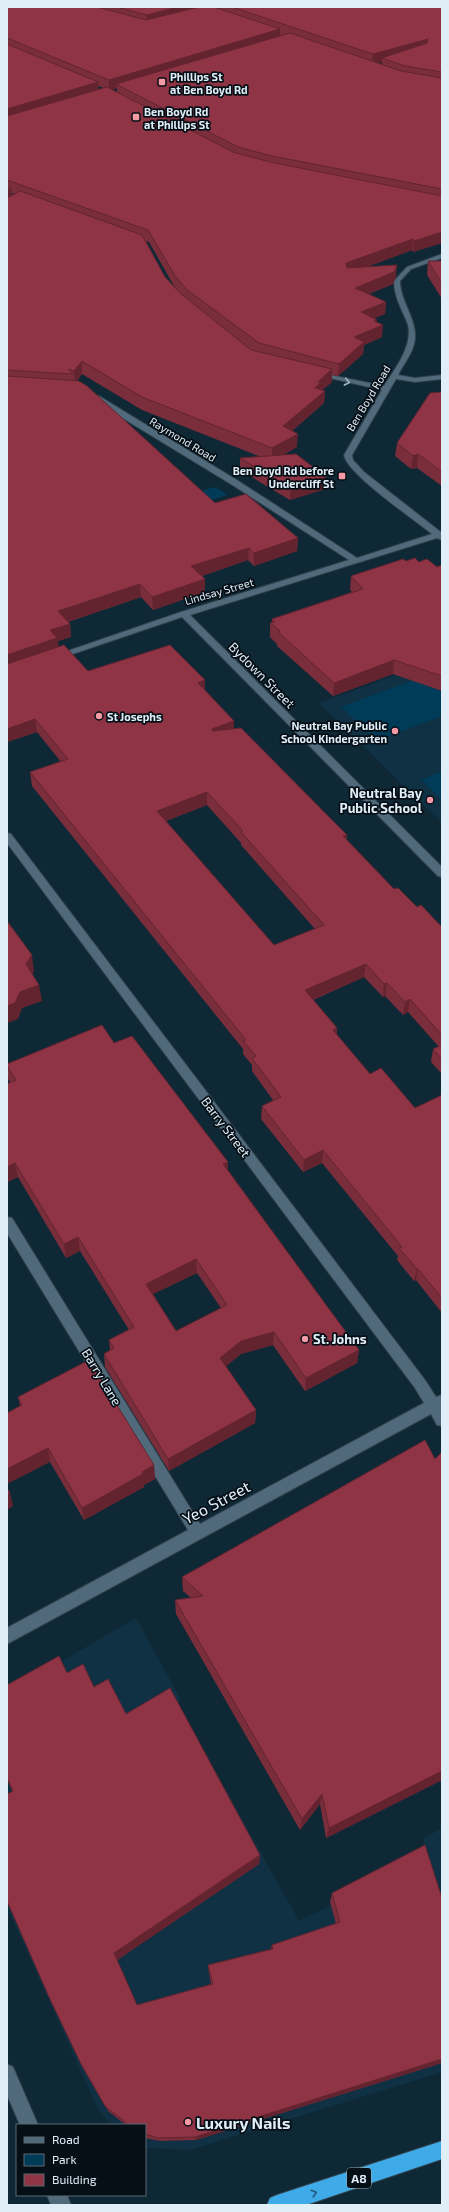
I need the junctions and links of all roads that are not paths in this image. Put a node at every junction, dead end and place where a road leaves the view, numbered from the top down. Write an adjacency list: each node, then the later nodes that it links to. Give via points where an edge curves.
1 (442, 256): 3 (street, Ben Boyd Road, via 409,268 397,281 397,291 411,324 412,334 411,344)
2 (309, 373): 5 (street, one-way to 5)
3 (394, 376): 4 (street, via 415,380); 5 (street, Ben Boyd Road)
4 (442, 377)
5 (386, 389): 7 (street, Ben Boyd Road, via 350,449 349,461 361,474)
6 (89, 394): 8 (street, Raymond Road, via 237,484)
7 (440, 536): 8 (street, Lindsay Street)
8 (356, 561): 9 (street, Lindsay Street)
9 (184, 614): 10 (street, Lindsay Street); 12 (street, Bydown Street)
10 (44, 660)
11 (7, 836): 14 (street, Barry Street, via 420,1384)
12 (442, 873)
13 (7, 1222): 16 (street, Barry Lane)
14 (438, 1404): 15 (street, Barry Street); 16 (street, Yeo Street)
15 (442, 1420)
16 (197, 1532): 17 (street, Yeo Street)
17 (7, 1636)
18 (7, 2073): 19 (street)
19 (28, 2124)
20 (442, 2150): 21 (highway, A8, one-way to 20)
21 (277, 2205)

